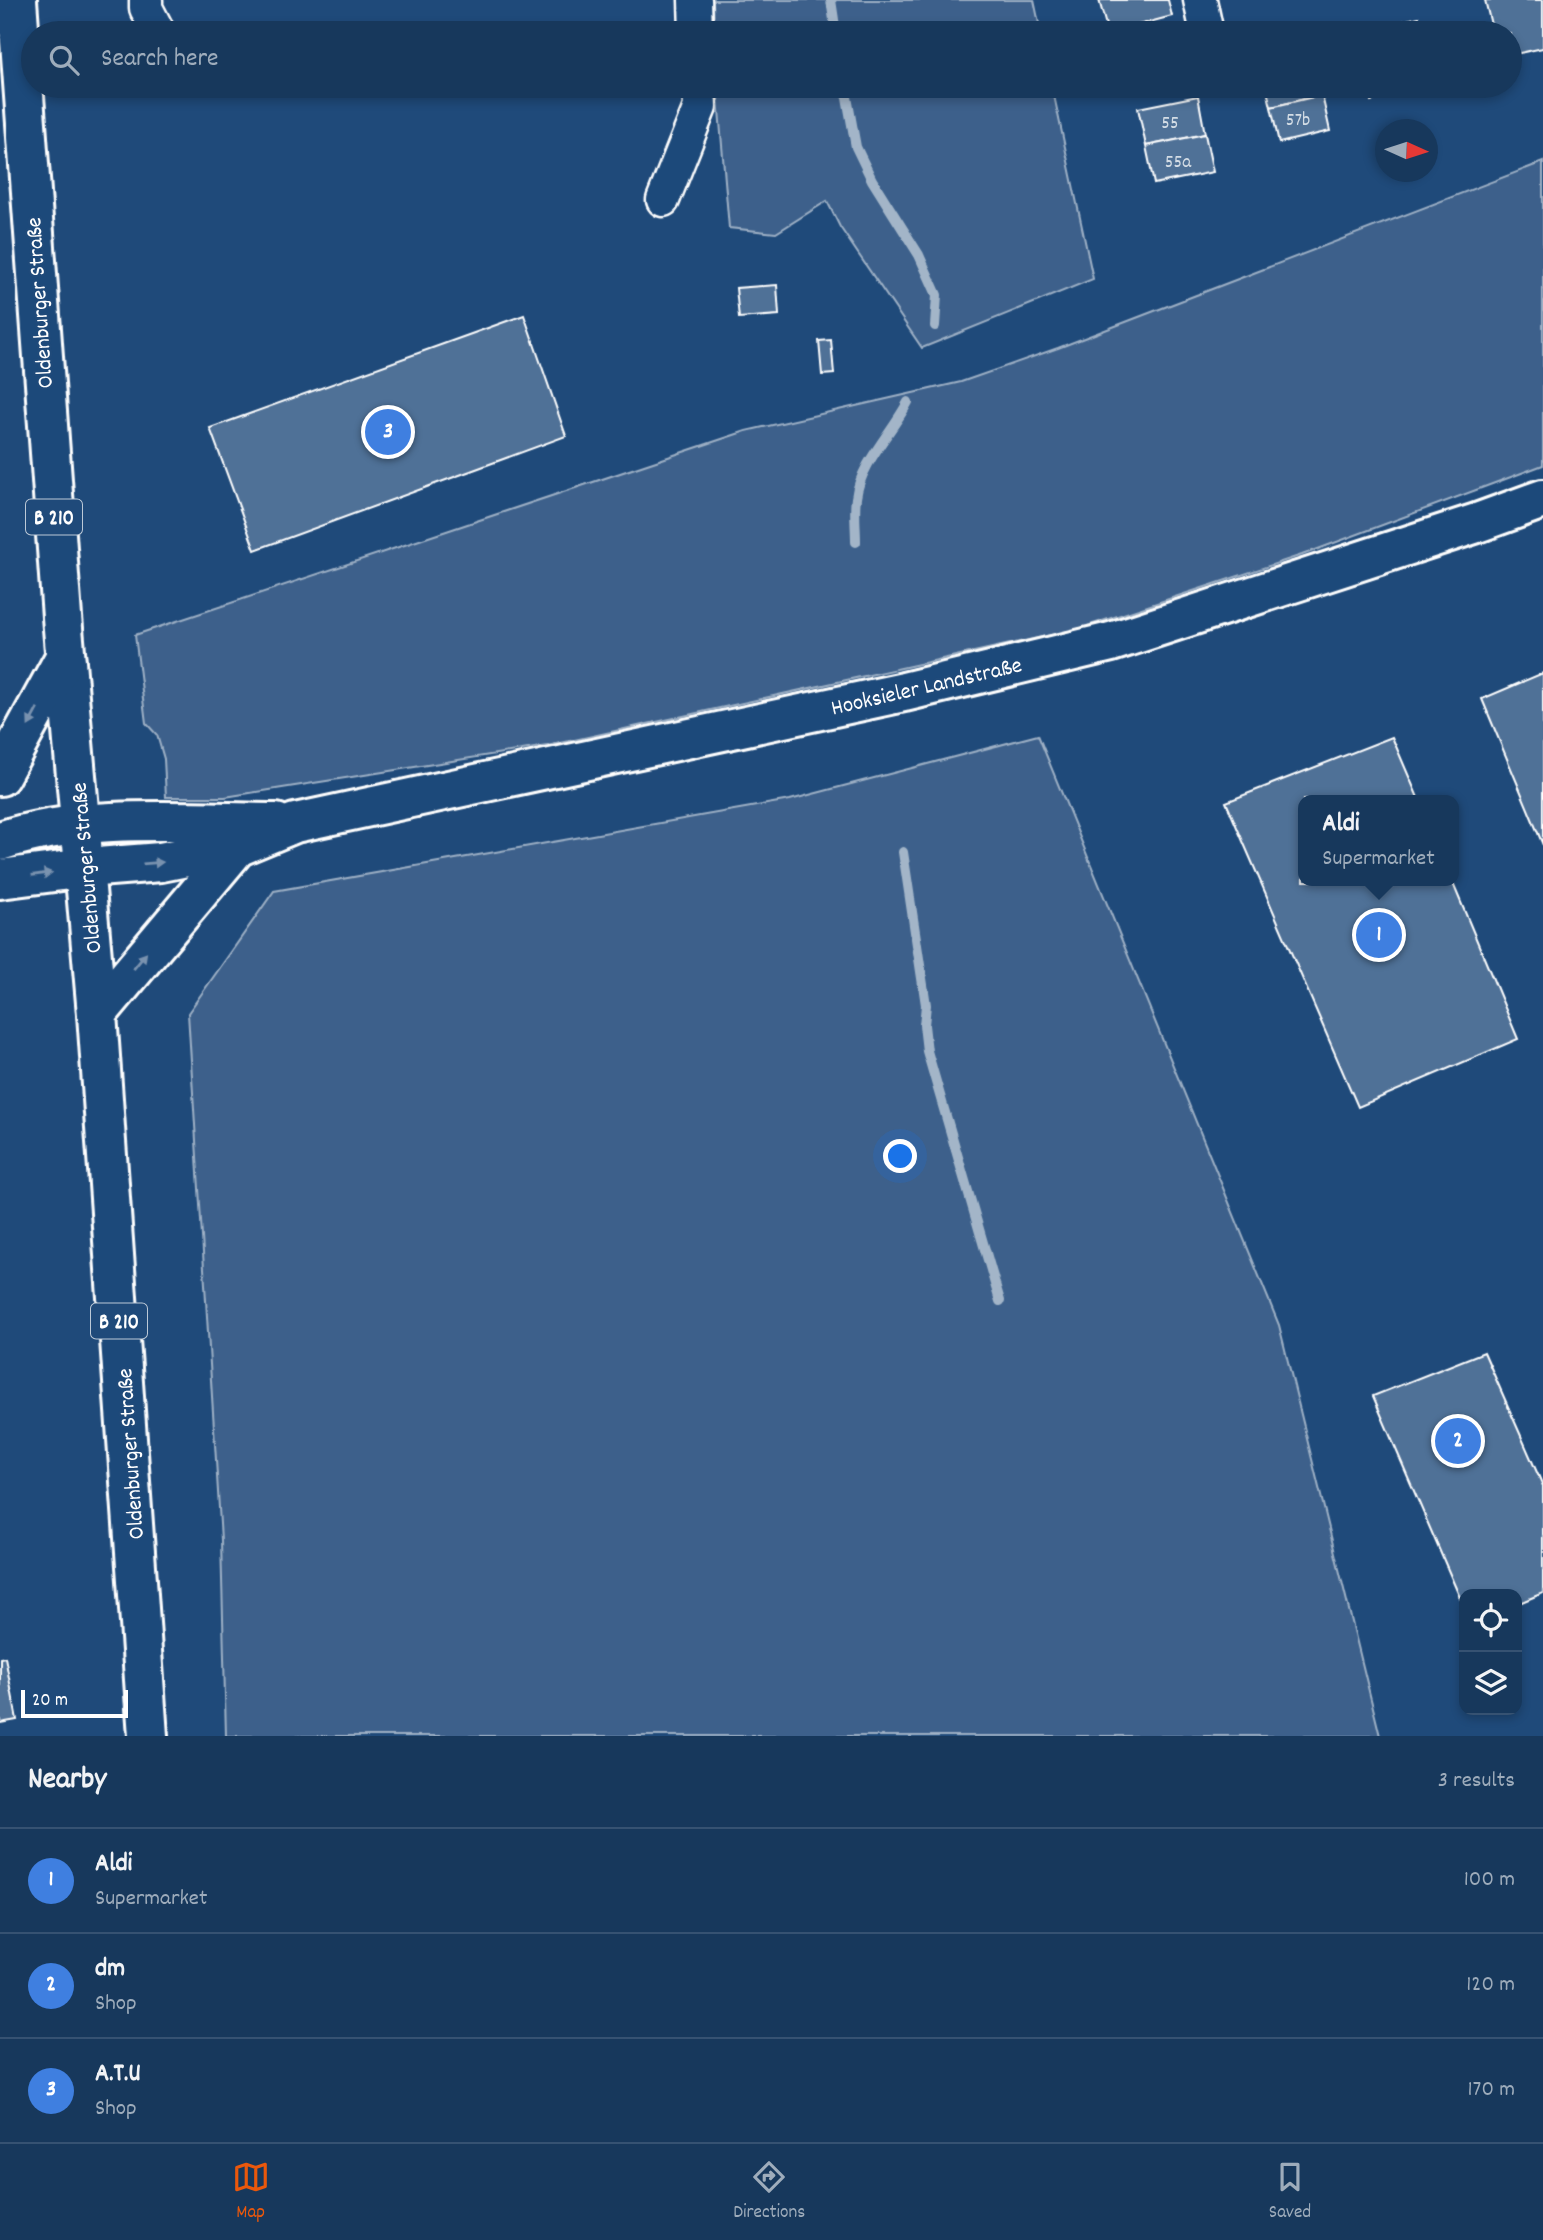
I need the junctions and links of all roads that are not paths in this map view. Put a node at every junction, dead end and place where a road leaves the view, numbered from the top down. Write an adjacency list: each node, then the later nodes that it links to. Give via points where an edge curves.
1 (17, 0): 8 (main road, Oldenburger Straße / B 210)
2 (146, 0): 5 (street)
3 (695, 0): 6 (street)
4 (1200, 0): 7 (street)
5 (153, 21)
6 (696, 21)
7 (1204, 21)
8 (21, 55)
9 (24, 98): 13 (main road, Oldenburger Straße / B 210)
10 (700, 98): 11 (street)
11 (663, 200)
12 (1543, 499): 15 (main road, Hooksieler Landstraße, via 1111,642 904,692)
13 (65, 657): 14 (main road, one-way to 14); 16 (main road, Oldenburger Straße / B 210)
14 (0, 776)
15 (295, 823): 16 (main road, Hooksieler Landstraße); 18 (main road, Hooksieler Landstraße)
16 (81, 825): 17 (main road, Hooksieler Landstraße, via 26,832); 19 (main road, Oldenburger Straße / B 210)
17 (0, 841)
18 (237, 847): 19 (main road, Hooksieler Landstraße, one-way to 18, via 161,862); 21 (main road, one-way to 18)
19 (85, 868): 20 (main road, Hooksieler Landstraße, one-way to 19); 21 (main road, Oldenburger Straße / B 210)
20 (0, 879)
21 (97, 1014): 22 (main road, Oldenburger Straße / B 210)
22 (148, 1736)

